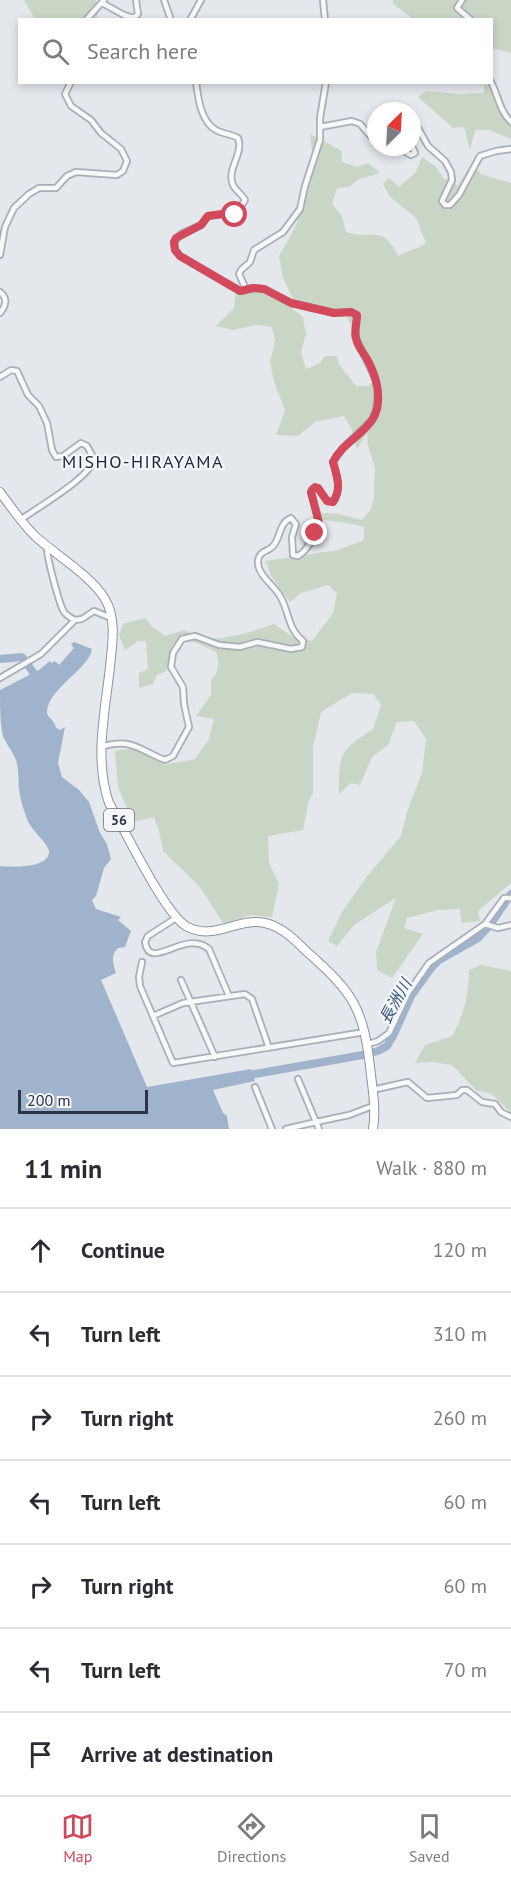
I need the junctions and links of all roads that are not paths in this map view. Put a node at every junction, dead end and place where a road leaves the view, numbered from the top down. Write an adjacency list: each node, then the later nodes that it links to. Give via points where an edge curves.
1 (136, 0): 6 (street, via 138,14 134,18)
2 (164, 0): 8 (street)
3 (201, 0): 9 (street)
4 (323, 0): 10 (street)
5 (462, 0): 11 (street, via 457,8)
6 (103, 1): 7 (street)
7 (88, 18)
8 (170, 18)
9 (191, 18)
10 (325, 18)
11 (469, 18)
12 (69, 84): 21 (street, via 67,102 121,148 126,167 117,175 76,172 56,188 34,190 8,219)
13 (196, 84): 22 (street, via 208,123 238,138 240,149 232,184 245,200 235,215 208,216 201,225 176,238 174,246 180,256)
14 (326, 84): 17 (street)
15 (492, 84): 16 (street, via 501,111)
16 (511, 122)
17 (320, 128): 18 (street, via 352,121); 22 (street, via 317,153 300,209 283,232 254,250 239,274)
18 (367, 132)
19 (421, 133): 20 (street, via 451,172 453,178 442,201 445,205 459,195 480,156)
20 (511, 149)
21 (0, 255)
22 (244, 291): 32 (street, via 264,289 291,303 357,315 356,342 368,360 378,390 372,420 333,462 338,486 335,500 327,501 318,488 312,489 319,523 302,554 293,555 296,524 291,518 284,522 274,546 258,558 260,570 286,606 291,629 304,644 291,649 263,642 240,647 219,645 195,636 182,639 173,653 171,668 183,687 189,727 173,756 165,760 128,743)
23 (0, 292): 24 (street, via 6,303)
24 (0, 313)
25 (0, 377): 27 (street, via 11,370 20,374 28,395 39,406 57,457 81,443 94,459 92,466 66,490)
26 (0, 492): 27 (highway, 56)
27 (20, 520): 28 (highway, 56)
28 (47, 546): 29 (highway, 56, via 89,580 105,600); 30 (street, via 60,603 66,615)
29 (111, 618): 30 (street, via 94,611); 32 (highway, 56, via 113,641)
30 (75, 620): 31 (street, via 41,654)
31 (0, 678)
32 (101, 747): 34 (highway, 56, via 101,768 109,802)
33 (511, 898): 35 (street, via 504,898)
34 (176, 918): 39 (street, via 148,936 146,949 157,954 187,942 205,945); 42 (highway, via 205,932 252,922 287,933 341,983 354,1001)
35 (485, 924): 36 (street, via 498,928); 43 (street, via 429,963 408,993 389,1033)
36 (511, 925)
37 (142, 962): 41 (street, via 140,986)
38 (181, 980): 40 (street)
39 (229, 996): 40 (street); 44 (street, via 245,993 252,999)
40 (191, 1001): 41 (street); 45 (street)
41 (153, 1016): 45 (street, via 173,1063)
42 (365, 1032): 43 (highway); 44 (street)
43 (368, 1046): 48 (highway)
44 (269, 1048): 45 (street)
45 (215, 1057)
46 (298, 1079): 51 (street)
47 (255, 1087): 52 (street)
48 (372, 1090): 49 (highway); 50 (street, via 408,1082 427,1098 467,1090)
49 (373, 1106): 51 (street); 55 (highway)
50 (511, 1117)
51 (316, 1122): 53 (street); 54 (street)
52 (272, 1129)
53 (286, 1129)
54 (319, 1129)
55 (374, 1129)

